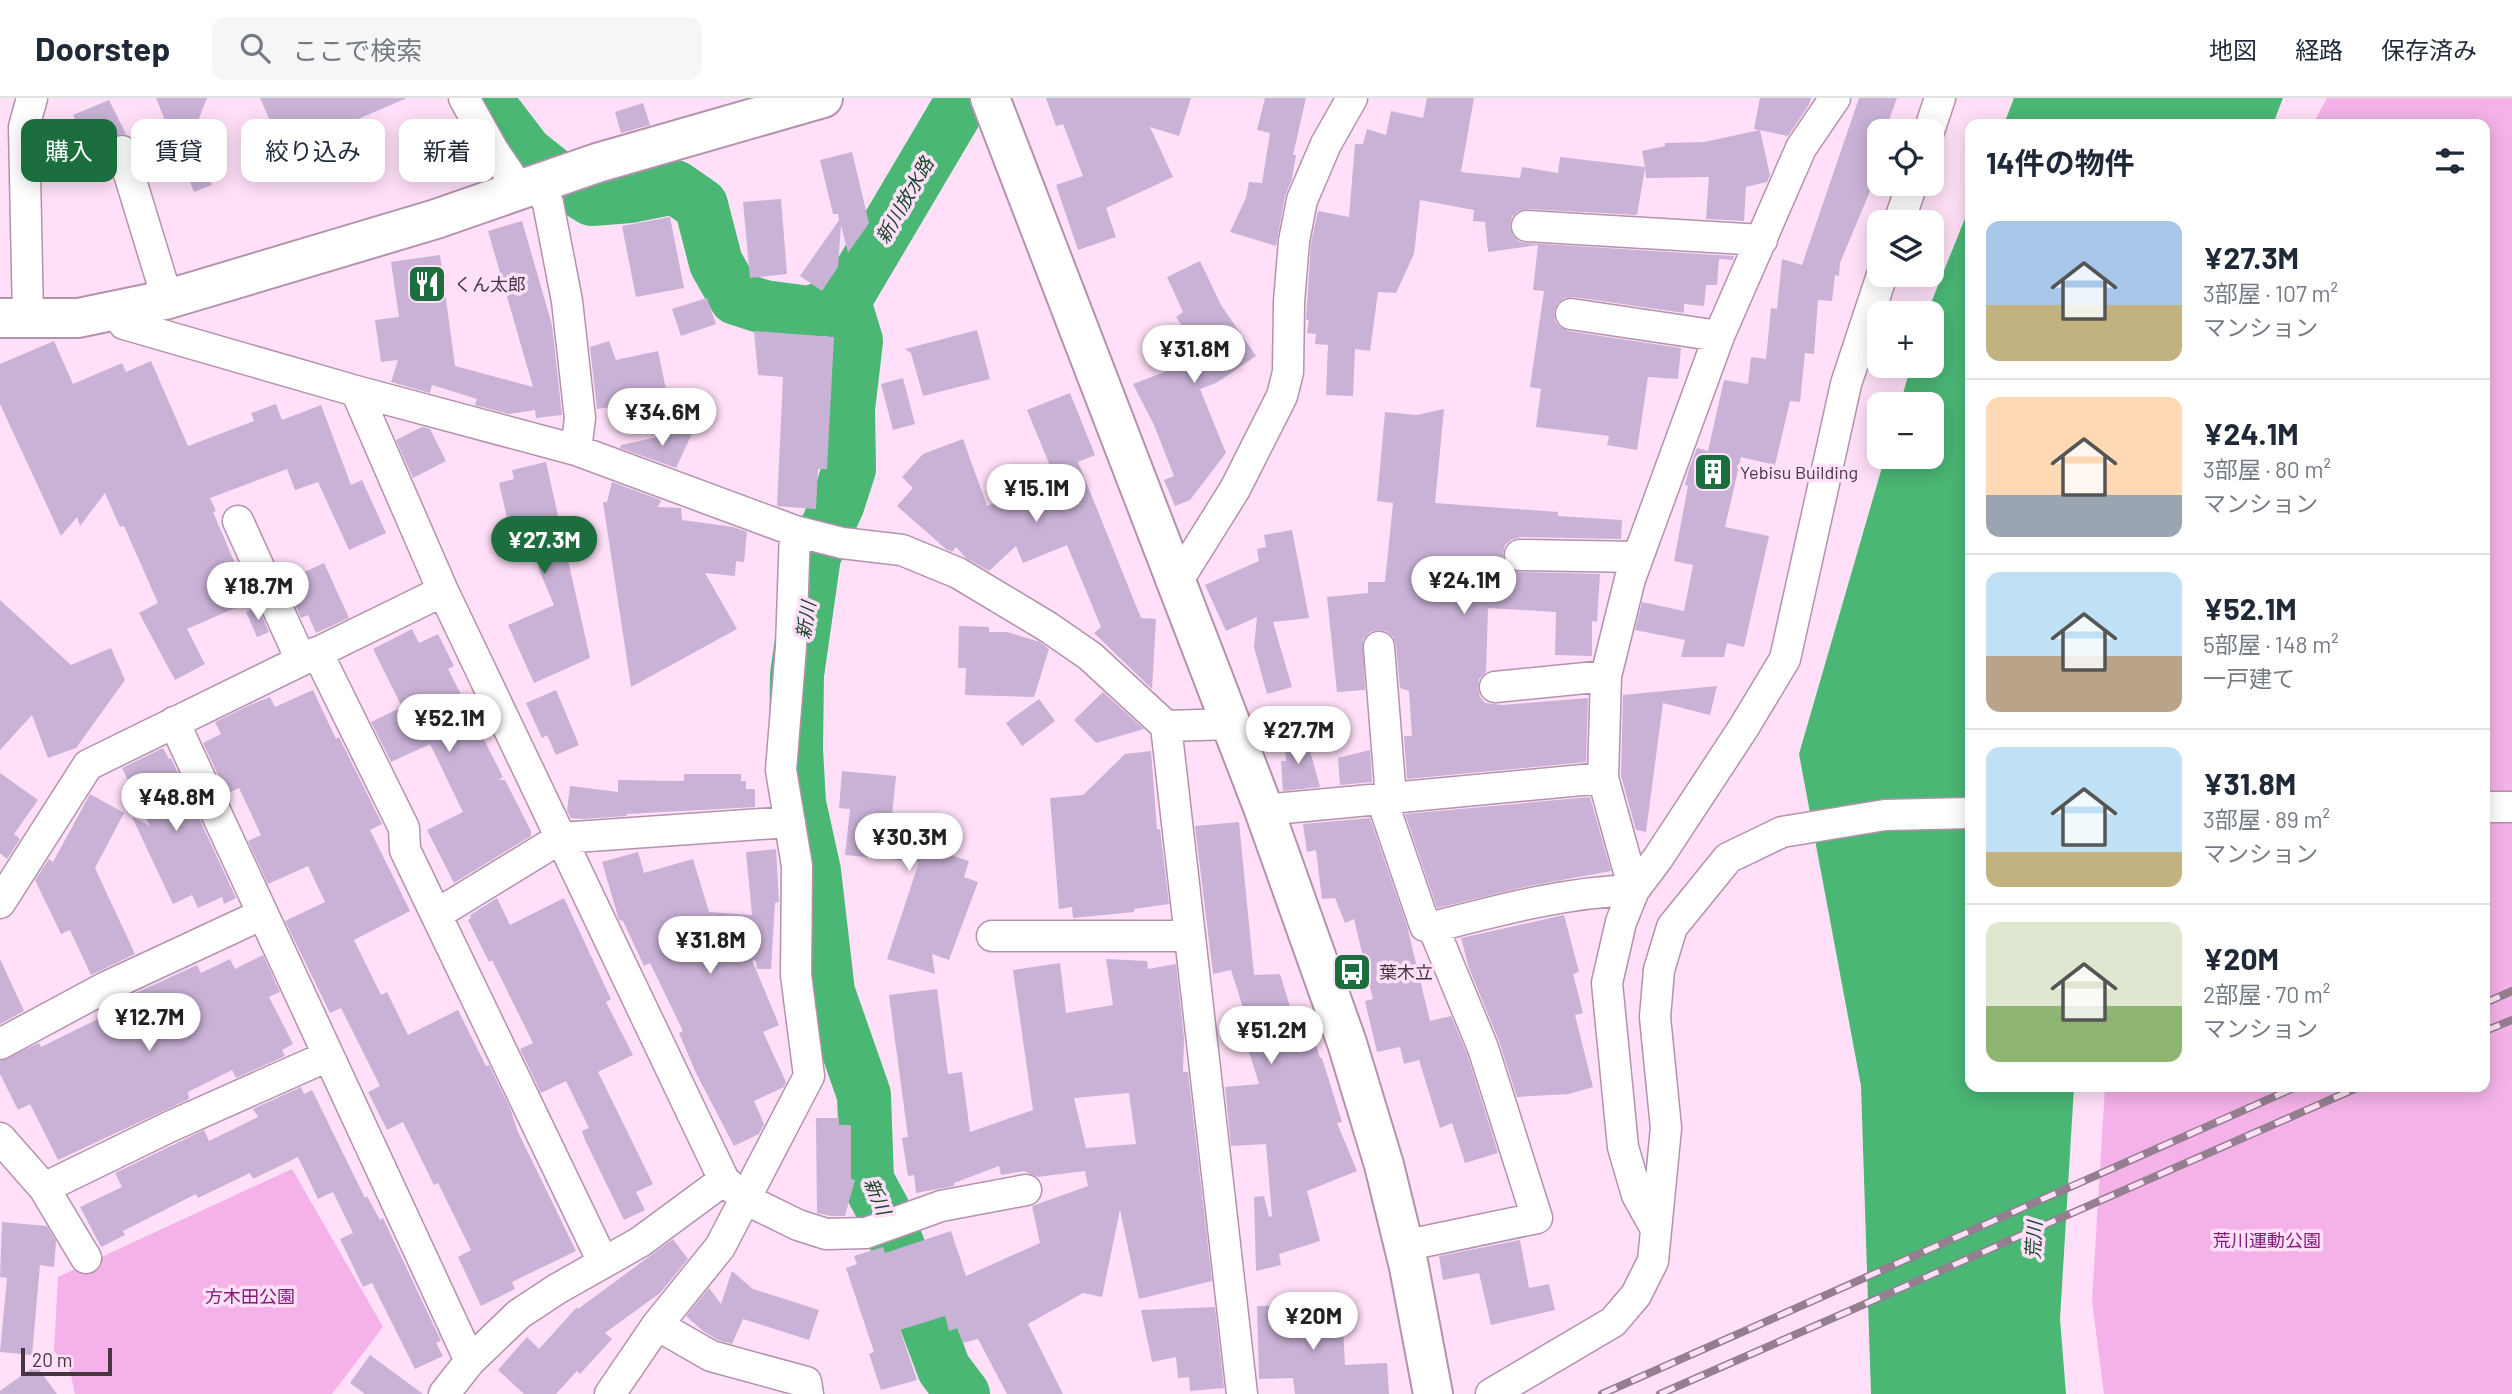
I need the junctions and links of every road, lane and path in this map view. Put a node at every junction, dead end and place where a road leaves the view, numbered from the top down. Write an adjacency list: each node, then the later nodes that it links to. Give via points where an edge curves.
1 (32, 98): 17 (street, via 24,127)
2 (464, 98): 10 (street, via 493,150)
3 (823, 98): 10 (street)
4 (1352, 98): 25 (street, via 1326,144 1303,200 1294,241 1288,372 1282,396 1235,489)
5 (1835, 98): 12 (street, via 1801,148)
6 (1940, 98): 8 (street)
7 (992, 106): 25 (street)
8 (1933, 119)
9 (122, 151): 14 (street)
10 (532, 185): 14 (street, via 436,219); 20 (street, via 548,203 567,301 580,418)
11 (1527, 226): 12 (street)
12 (1762, 240): 18 (street)
13 (1878, 287): 42 (street, via 1846,384 1785,659)
14 (165, 300): 15 (street)
15 (117, 310): 17 (street, via 78,318); 19 (street, via 124,324)
16 (1571, 314): 18 (street)
17 (14, 318)
18 (1719, 336): 24 (street)
19 (356, 391): 20 (street); 26 (street)
20 (576, 450): 22 (street)
21 (238, 521): 28 (street)
22 (800, 532): 33 (street, via 842,543 902,550 958,573 1090,656); 40 (street, via 781,770)
23 (1520, 555): 24 (street)
24 (1638, 557): 29 (street)
25 (1175, 584): 32 (street)
26 (443, 592): 28 (street); 41 (street)
27 (1379, 647): 35 (street)
28 (309, 656): 31 (street); 45 (street, via 404,828 405,850)
29 (1606, 676): 30 (street); 34 (street)
30 (1495, 687)
31 (174, 722): 43 (street, via 88,765); 44 (street)
32 (1231, 724): 33 (street); 38 (street)
33 (1166, 726): 48 (street)
34 (1603, 778): 35 (street); 42 (street)
35 (1387, 799): 38 (street); 46 (street, via 1425,926)
36 (2490, 807): 37 (street)
37 (2512, 807)
38 (1265, 810): 56 (street, via 1347,1043)
39 (1965, 813): 55 (street, via 1885,814 1782,832 1728,858 1672,927 1659,970 1655,1017 1666,1128)
40 (790, 822): 41 (street); 53 (street, via 797,866 796,975 808,1076)
41 (561, 838): 45 (street); 53 (street)
42 (1634, 890): 46 (street, via 1595,891); 55 (street, via 1620,922 1607,982 1623,1147 1637,1195)
43 (0, 903)
44 (263, 914): 49 (street, via 106,987); 50 (street)
45 (437, 914): 58 (street)
46 (1433, 927): 56 (street, via 1483,1048 1537,1217)
47 (992, 936): 48 (street)
48 (1190, 936): 64 (street)
49 (0, 1044)
50 (328, 1056): 52 (street); 60 (street)
51 (0, 1138): 52 (street)
52 (44, 1188): 57 (street)
53 (734, 1189): 54 (street, via 798,1225 826,1234 866,1233 941,1206); 58 (street); 59 (street, via 720,1247)
54 (1026, 1190)
55 (1657, 1229): 66 (street, via 1653,1261 1636,1295 1613,1322)
56 (1403, 1246): 65 (street)
57 (86, 1258)
58 (603, 1262): 60 (street, via 519,1314)
59 (657, 1325): 62 (street); 63 (street, via 711,1356 806,1382)
60 (470, 1361): 61 (street)
61 (444, 1394)
62 (610, 1394)
63 (808, 1394)
64 (1242, 1394)
65 (1433, 1394)
66 (1491, 1394)

